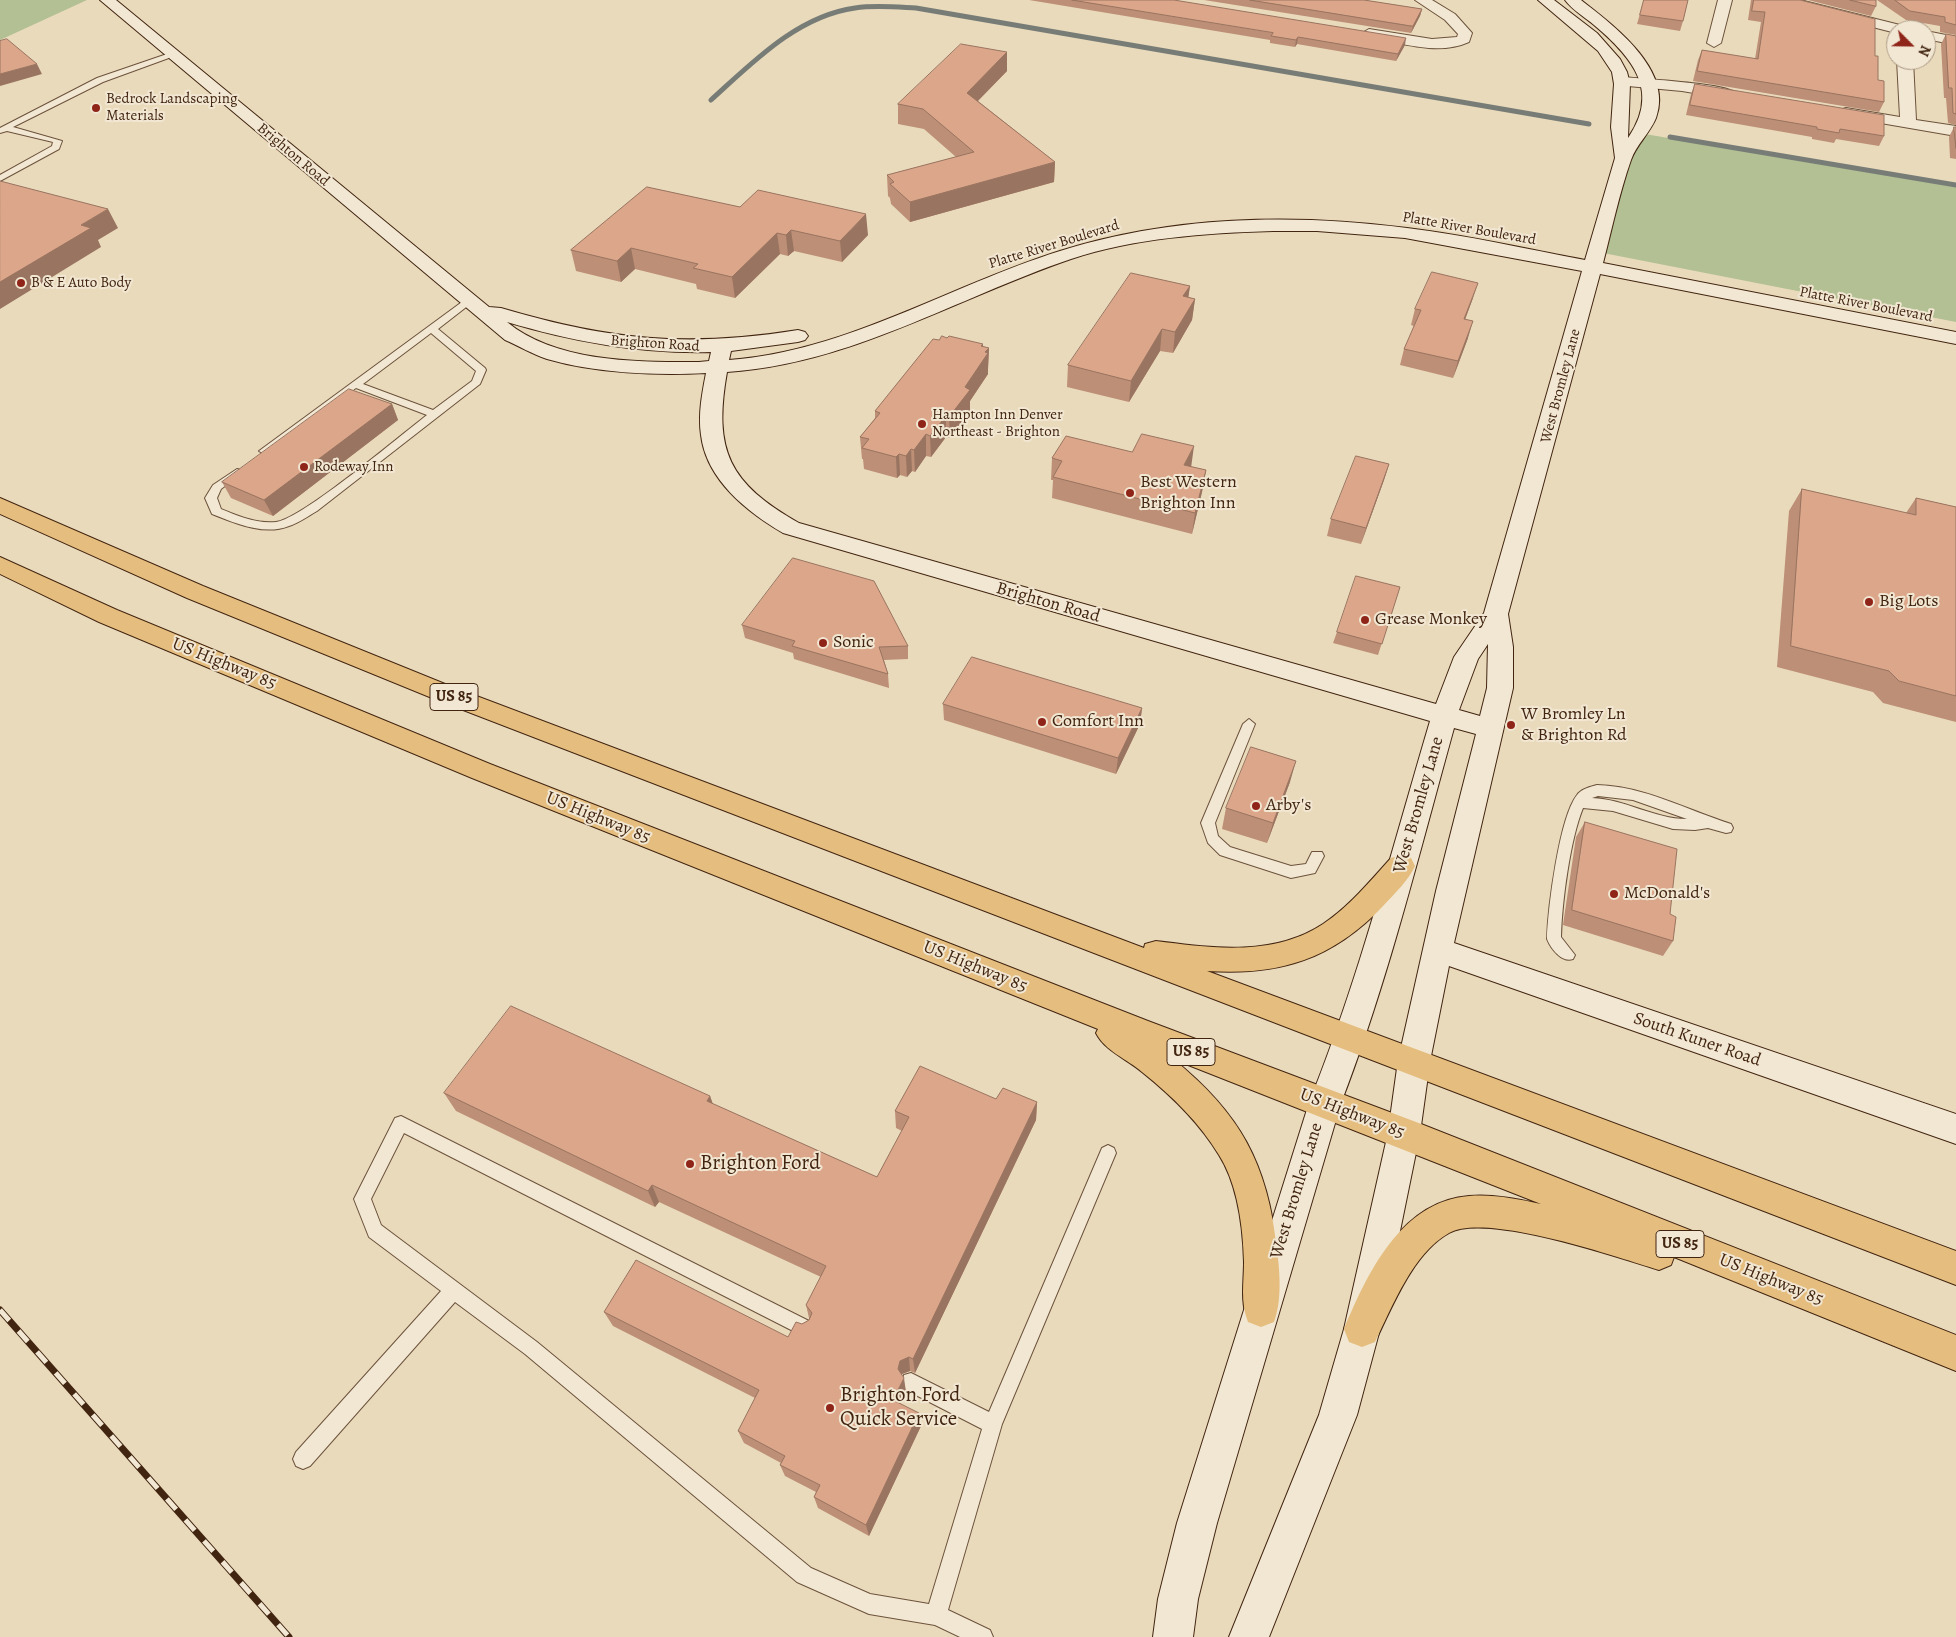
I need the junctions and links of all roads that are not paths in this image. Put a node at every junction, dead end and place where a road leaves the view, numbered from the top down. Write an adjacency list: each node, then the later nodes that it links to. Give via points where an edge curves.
1 (107, 0): 14 (main road, Brighton Road)
2 (1422, 0): 11 (main road, via 1459,25 1465,37)
3 (1545, 0): 16 (main road, via 1596,40 1609,56)
4 (1572, 0): 17 (main road, West Bromley Lane, via 1623,43)
5 (1724, 0): 12 (main road)
6 (1783, 0): 7 (main road)
7 (1886, 26)
8 (1353, 30): 11 (main road, via 1442,45)
9 (1936, 37): 10 (main road)
10 (1956, 41)
11 (1459, 43): 13 (main road)
12 (1714, 43)
13 (1476, 50)
14 (173, 55): 21 (lane, via 100,80); 33 (main road, Brighton Road)
15 (1905, 70): 20 (main road)
16 (1622, 82): 17 (main road); 23 (main road, West Bromley Lane, via 1618,125)
17 (1648, 84): 18 (main road); 23 (main road, West Bromley Lane, via 1652,98 1649,115)
18 (1740, 96)
19 (1834, 111): 20 (main road)
20 (1908, 123): 22 (main road)
21 (3, 129): 24 (lane, via 58,141 56,148)
22 (1956, 131)
23 (1623, 158): 28 (main road, West Bromley Lane)
24 (0, 178)
25 (1173, 215): 28 (main road, Platte River Boulevard, via 1252,210 1359,213 1443,223)
26 (1129, 222): 27 (main road, Platte River Boulevard)
27 (1025, 250)
28 (1596, 259): 31 (main road, Platte River Boulevard, via 1413,233 1280,225 1159,234 1097,246); 35 (main road, Platte River Boulevard); 37 (main road, Platte River Boulevard); 43 (main road, West Bromley Lane)
29 (981, 267): 31 (main road, Platte River Boulevard)
30 (957, 277): 32 (main road, Platte River Boulevard)
31 (1001, 279): 32 (main road, Platte River Boulevard)
32 (977, 289): 38 (main road, Platte River Boulevard, via 862,337 815,351)
33 (475, 305): 36 (lane); 38 (main road, Brighton Road, via 512,336 547,352 621,365)
34 (879, 311): 38 (main road, via 847,324)
35 (1956, 322)
36 (431, 328): 39 (lane); 40 (lane, via 481,370 476,382)
37 (1956, 338)
38 (719, 358): 44 (main road, Brighton Road, via 710,420 716,452 743,494 772,518 791,528)
39 (354, 384): 40 (lane); 40 (lane, via 217,487 211,498 216,511 247,523 284,524 312,508)
40 (434, 414)
41 (0, 505): 50 (highway, US 85, via 195,592 423,685)
42 (0, 565): 53 (highway, US Highway 85 / US 85, via 108,616 436,753)
43 (1496, 614): 44 (main road, West Bromley Lane, via 1466,656); 46 (main road, West Bromley Lane, via 1502,666)
44 (1444, 716): 46 (main road, Brighton Road); 49 (main road, West Bromley Lane)
45 (1249, 724): 48 (lane, via 1208,823 1210,835 1225,851 1291,872 1310,870)
46 (1491, 729): 51 (main road, West Bromley Lane)
47 (1726, 828): 52 (lane, via 1706,823 1680,809 1630,794 1590,792 1579,803 1573,818 1556,901 1554,939)
48 (1317, 856)
49 (1401, 866): 50 (highway, via 1334,932 1285,955 1255,960 1216,959); 54 (main road, West Bromley Lane)
50 (1111, 948): 54 (highway, US 85)
51 (1438, 950): 55 (main road, West Bromley Lane); 57 (main road, South Kuner Road)
52 (1568, 955)
53 (1057, 1000): 56 (highway, US Highway 85 / US 85); 63 (highway, via 1099,1024 1150,1060 1187,1091 1222,1127 1244,1168 1253,1197 1261,1250)
54 (1351, 1037): 55 (highway, US 85); 56 (main road, West Bromley Lane)
55 (1414, 1061): 58 (main road, West Bromley Lane); 60 (highway, US 85)
56 (1325, 1103): 58 (highway, US Highway 85 / US 85); 63 (main road, West Bromley Lane)
57 (1956, 1129)
58 (1404, 1133): 62 (highway, US Highway 85 / US 85); 65 (main road, West Bromley Lane)
59 (1108, 1153): 68 (lane)
60 (1956, 1268)
61 (453, 1291): 64 (lane, via 375,1231 362,1199 400,1123); 69 (lane); 70 (lane, via 531,1348 804,1575 869,1604)
62 (1839, 1307): 65 (highway, via 1562,1226 1500,1214 1461,1213 1447,1216 1416,1238 1386,1282); 66 (highway, US Highway 85 / US 85)
63 (1261, 1309): 72 (main road, West Bromley Lane, via 1197,1523 1178,1599)
64 (805, 1328)
65 (1362, 1329): 73 (main road, West Bromley Lane, via 1338,1415)
66 (1956, 1353)
67 (911, 1382): 68 (lane)
68 (993, 1424): 70 (lane)
69 (303, 1459)
70 (936, 1615): 71 (lane)
71 (982, 1637)
72 (1173, 1637)
73 (1249, 1637)

